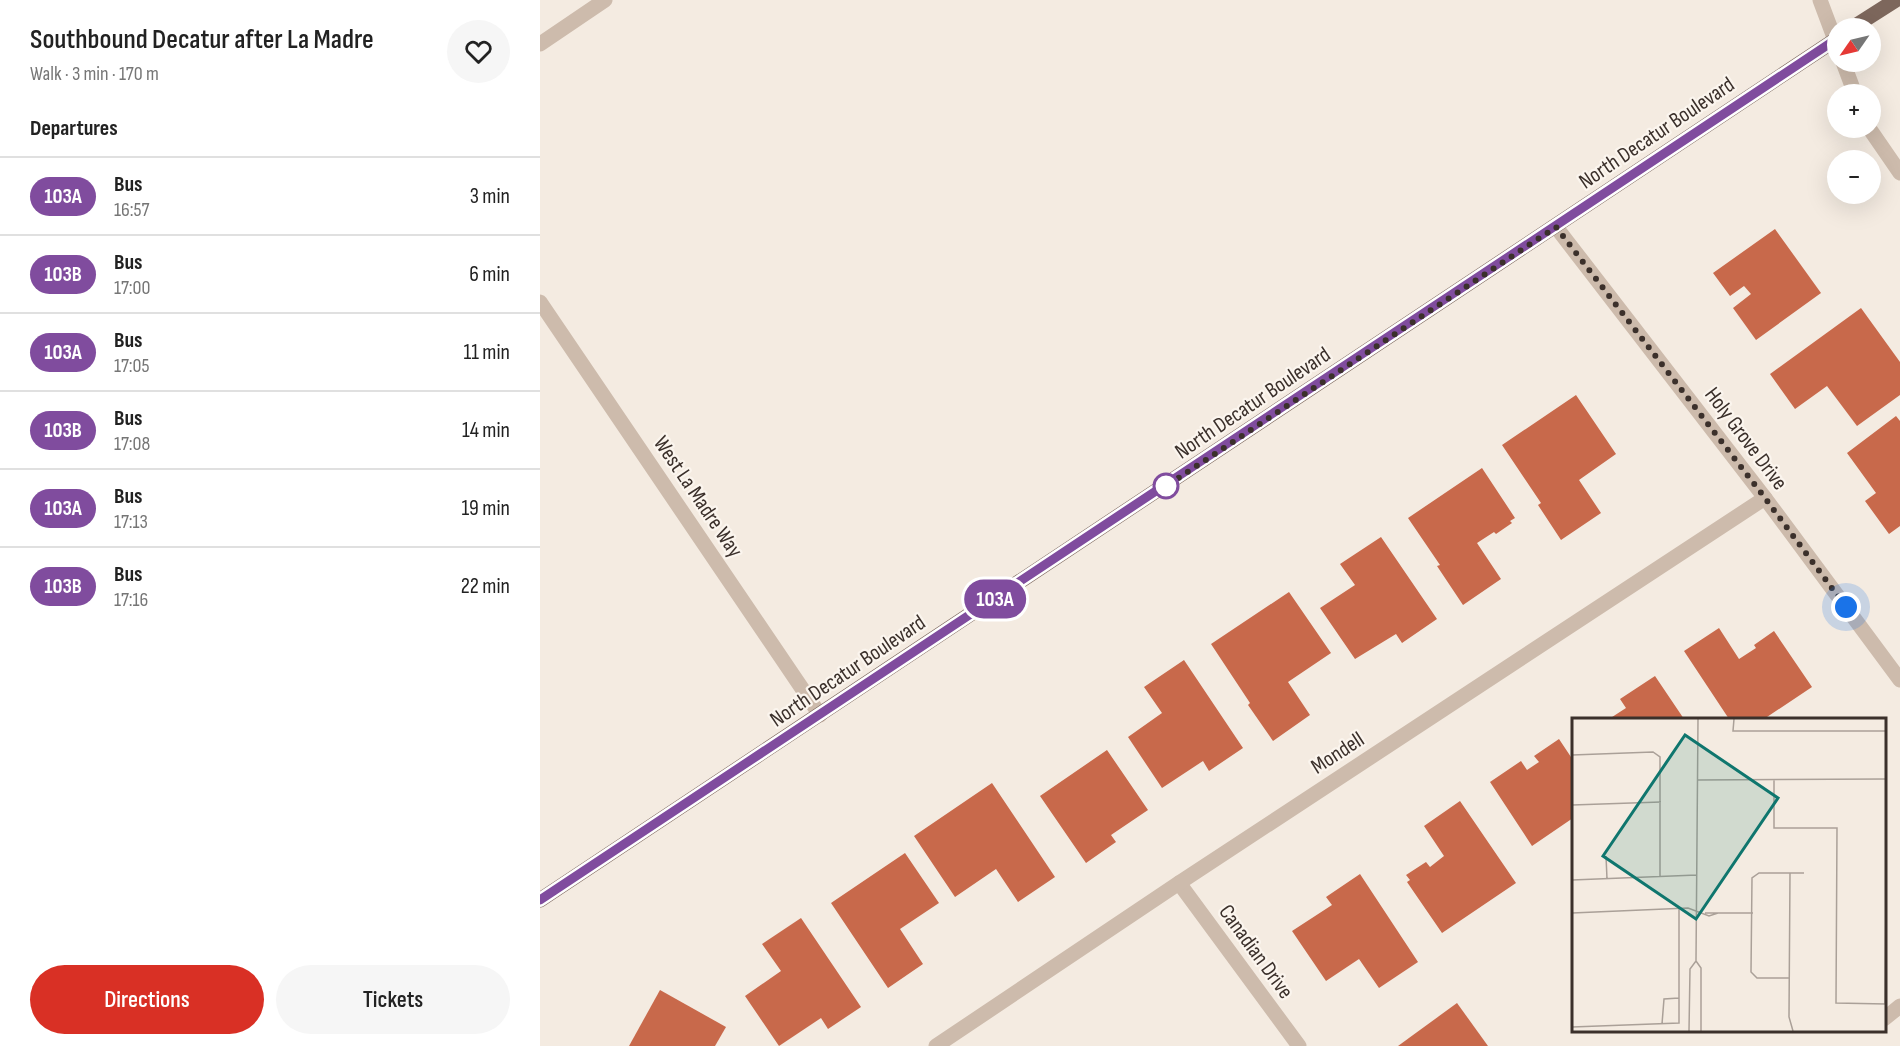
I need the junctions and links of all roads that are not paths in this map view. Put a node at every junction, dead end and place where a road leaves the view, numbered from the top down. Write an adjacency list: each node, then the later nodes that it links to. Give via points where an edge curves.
1 (605, 0): 6 (street)
2 (1820, 0): 4 (street)
3 (1896, 0): 5 (main road)
4 (1827, 18)
5 (1868, 18)
6 (540, 44)
7 (1827, 49): 10 (main road, North Decatur Boulevard)
8 (1876, 138): 9 (street)
9 (1900, 173)
10 (1556, 227): 12 (street, Holy Grove Drive); 14 (main road, North Decatur Boulevard)
11 (540, 302): 14 (street, West La Madre Way)
12 (1765, 498): 13 (street, Holy Grove Drive); 15 (street, Mondell)
13 (1900, 680)
14 (820, 715): 16 (main road, North Decatur Boulevard)
15 (1179, 883): 19 (street, Mondell); 20 (street, Canadian Drive)
16 (540, 900)
17 (1900, 1006): 18 (street)
18 (1885, 1018)
19 (936, 1046)
20 (1299, 1046)

